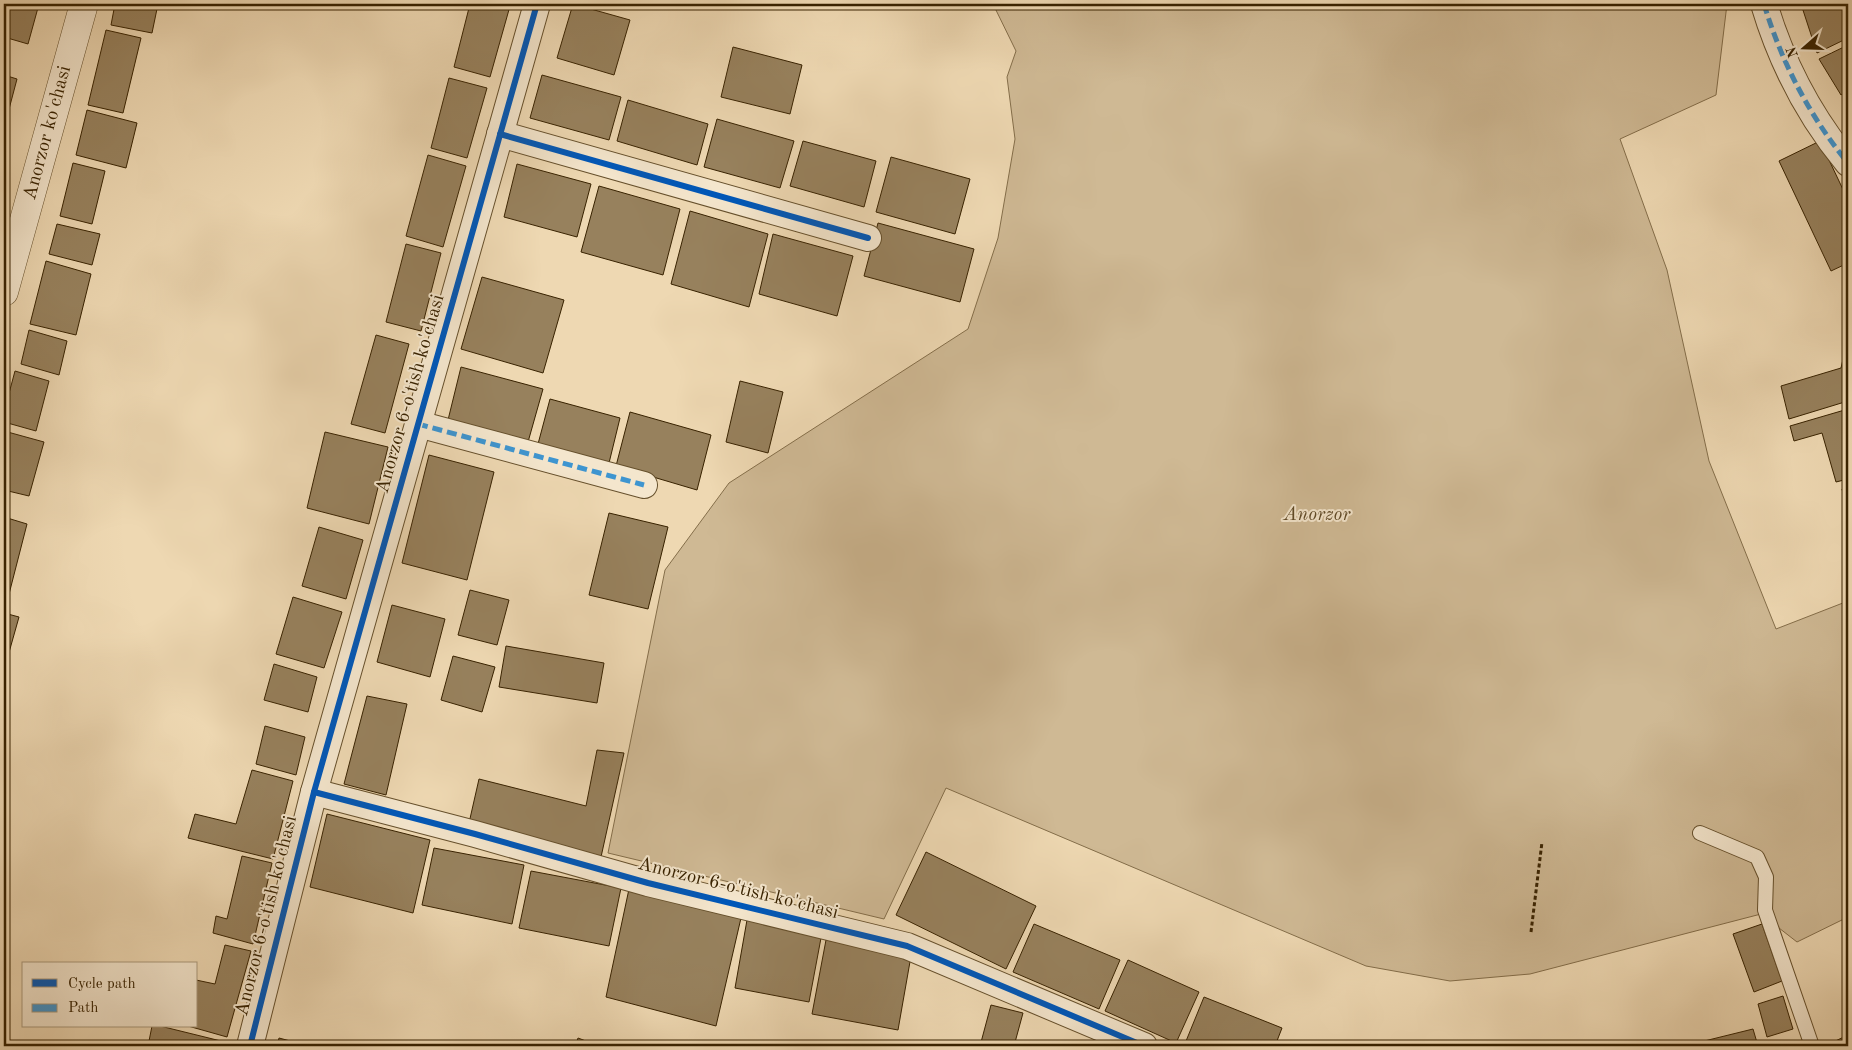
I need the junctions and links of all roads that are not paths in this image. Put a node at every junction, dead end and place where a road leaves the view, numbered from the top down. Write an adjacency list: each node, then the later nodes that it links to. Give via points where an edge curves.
1 (84, 4): 7 (street, Anorzor ko'chasi)
2 (537, 4): 4 (street, Anorzor 6-o'tish ko'chasi)
3 (1764, 4): 5 (street, via 1774,38 1797,86)
4 (500, 134): 6 (street); 8 (street, Anorzor 6-o'tish ko'chasi)
5 (1848, 163)
6 (868, 238)
7 (4, 292)
8 (418, 424): 9 (street); 10 (street, Anorzor 6-o'tish ko'chasi)
9 (644, 485)
10 (314, 792): 12 (street, Anorzor 6-o'tish ko'chasi); 13 (street, Anorzor 6-o'tish ko'chasi, via 648,882 907,946)
11 (1700, 833): 14 (lane, via 1757,857 1766,877 1765,910)
12 (250, 1046)
13 (1144, 1046)
14 (1812, 1046)

